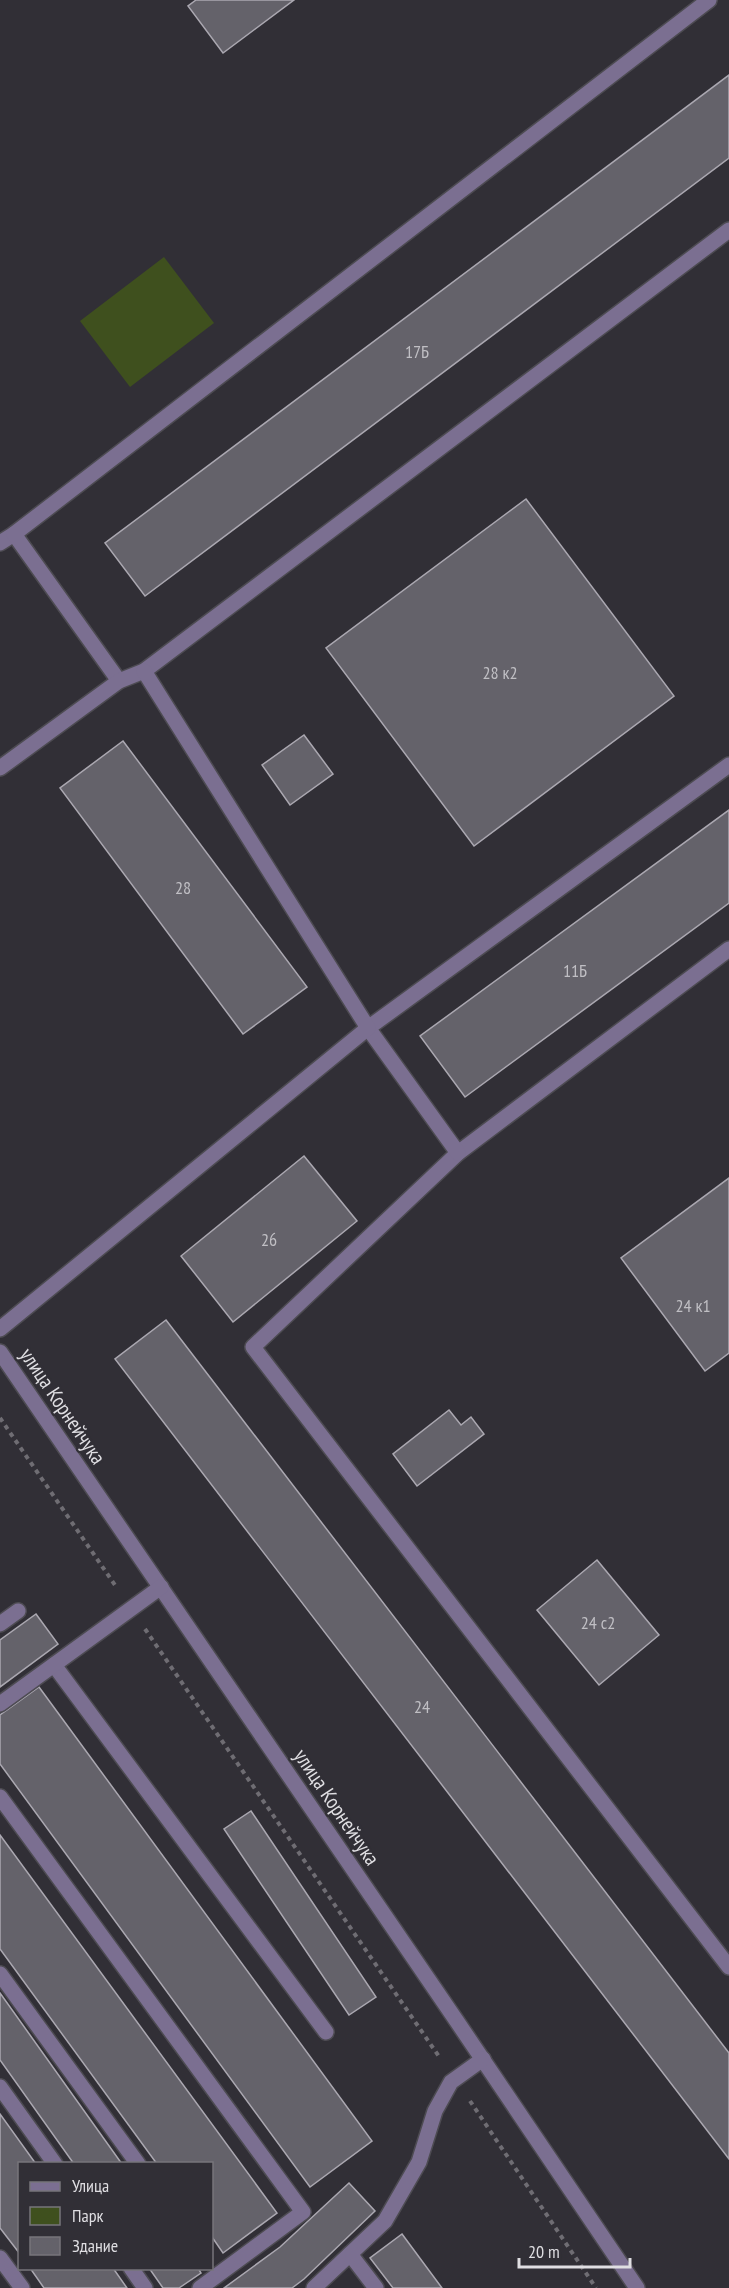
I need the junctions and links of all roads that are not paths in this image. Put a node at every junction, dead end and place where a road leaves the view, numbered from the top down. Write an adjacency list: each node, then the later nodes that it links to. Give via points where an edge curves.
1 (709, 0): 3 (street)
2 (729, 230): 5 (street)
3 (14, 534): 4 (street); 6 (street)
4 (0, 543)
5 (144, 671): 6 (street); 10 (street)
6 (119, 681): 8 (street)
7 (729, 765): 10 (street)
8 (0, 768)
9 (729, 949): 11 (street)
10 (368, 1028): 11 (street); 12 (street)
11 (458, 1153): 20 (street, via 253,1347)
12 (0, 1329)
13 (0, 1352): 14 (street, улица Корнейчука)
14 (161, 1587): 17 (street); 23 (street, улица Корнейчука)
15 (18, 1611): 16 (street)
16 (0, 1624)
17 (54, 1665): 18 (street); 22 (street)
18 (0, 1704)
19 (0, 1797): 30 (street, via 303,2212)
20 (729, 1967)
21 (0, 1974): 26 (street)
22 (326, 2032)
23 (483, 2059): 27 (street, via 451,2082 435,2111 419,2162 385,2221); 36 (street, улица Корнейчука)
24 (0, 2087): 25 (street)
25 (54, 2162)
26 (137, 2162)
27 (350, 2254): 34 (street); 35 (street)
28 (0, 2258): 31 (street)
29 (132, 2270): 32 (street)
30 (215, 2270): 33 (street)
31 (22, 2288)
32 (145, 2288)
33 (200, 2288)
34 (314, 2288)
35 (376, 2288)
36 (637, 2288)

